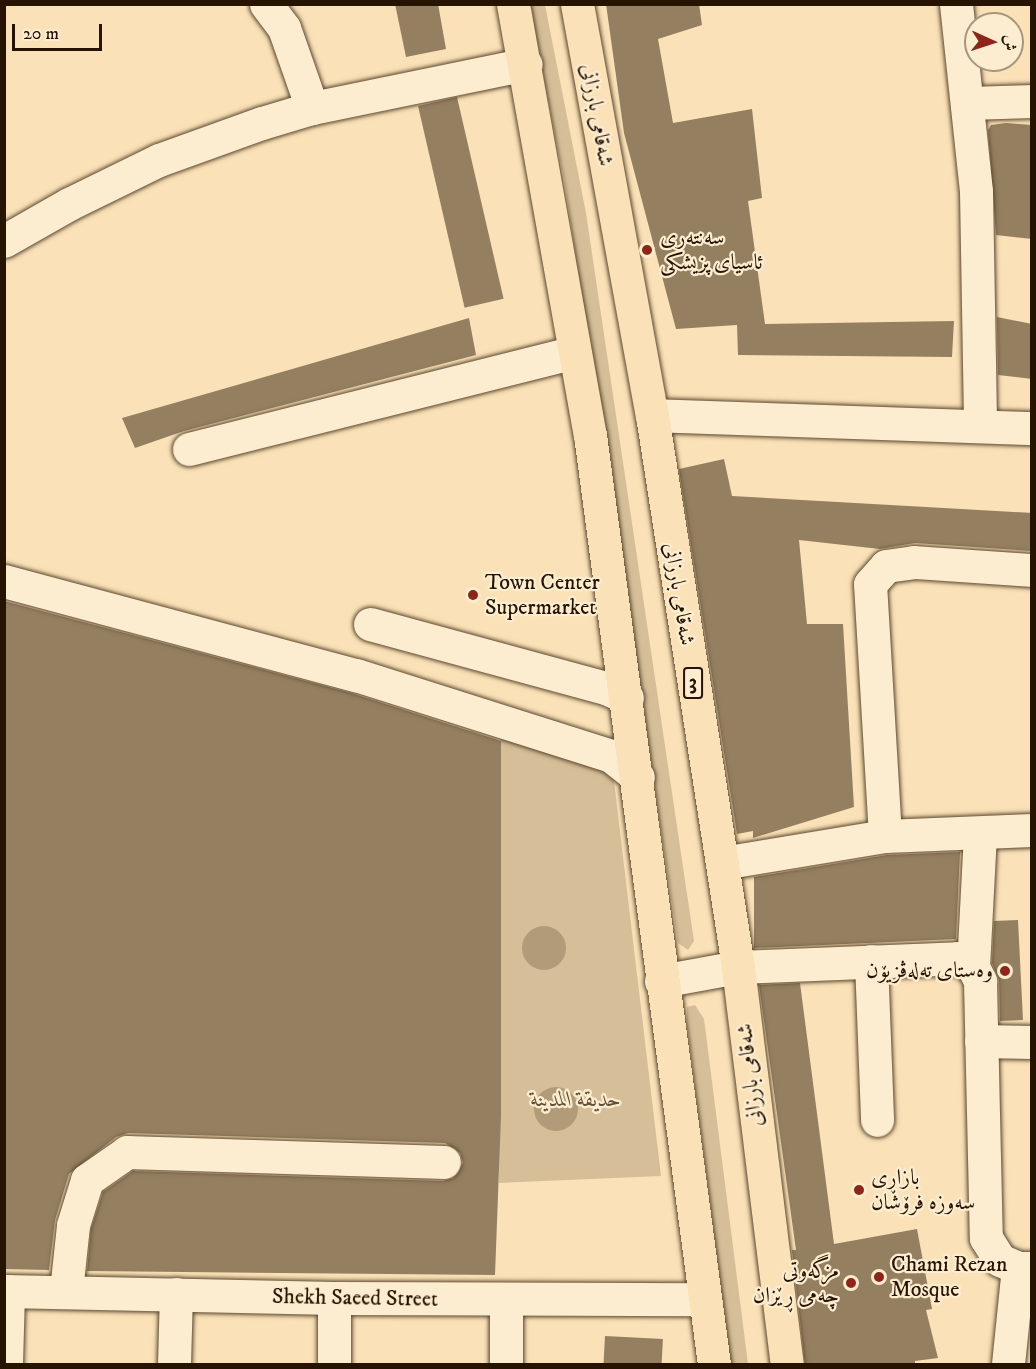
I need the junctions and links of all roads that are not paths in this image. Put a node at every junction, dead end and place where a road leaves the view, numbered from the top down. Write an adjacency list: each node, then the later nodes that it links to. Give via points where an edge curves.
1 (266, 4): 8 (street, via 284,28)
2 (513, 4): 5 (highway)
3 (577, 4): 11 (highway, شەقامی بارزانی / 3)
4 (956, 4): 7 (street)
5 (526, 64): 8 (street); 10 (highway)
6 (1032, 101): 7 (street)
7 (969, 103): 12 (street, via 980,279)
8 (312, 108): 9 (street, via 159,160)
9 (4, 241)
10 (574, 352): 14 (street); 18 (highway, via 590,435)
11 (651, 415): 12 (street); 23 (highway, شەقامی بارزانی / 3)
12 (980, 424): 13 (street)
13 (1032, 428)
14 (189, 449)
15 (1032, 570): 22 (street, via 914,562 886,566 870,584)
16 (4, 581): 19 (street, via 356,675 610,756)
17 (370, 624): 18 (street, via 606,688)
18 (627, 698): 19 (highway)
19 (638, 777): 27 (highway)
20 (1032, 830): 21 (street)
21 (980, 833): 22 (street); 26 (street)
22 (885, 836): 23 (street)
23 (722, 863): 25 (highway, شەقامی بارزانی / 3)
24 (871, 961): 25 (street); 26 (street, via 958,958); 30 (street)
25 (738, 967): 27 (street); 44 (highway, شەقامی بارزانی / 3)
26 (973, 967): 28 (street, via 980,981)
27 (661, 981): 37 (highway)
28 (981, 1041): 29 (street); 32 (street, via 986,1238 1000,1260)
29 (1032, 1042)
30 (878, 1120)
31 (444, 1162): 33 (street, via 127,1152 87,1180 73,1225)
32 (1025, 1268): 45 (street)
33 (66, 1290): 34 (street, Shekh Saeed Street); 35 (street, Shekh Saeed Street)
34 (6, 1291): 39 (street)
35 (176, 1294): 36 (street, Shekh Saeed Street); 40 (street)
36 (334, 1299): 38 (street, Shekh Saeed Street); 41 (street)
37 (705, 1299): 38 (street, Shekh Saeed Street); 43 (highway)
38 (506, 1300): 42 (street)
39 (6, 1365)
40 (174, 1365)
41 (334, 1365)
42 (506, 1365)
43 (714, 1365)
44 (787, 1365)
45 (1008, 1365)

